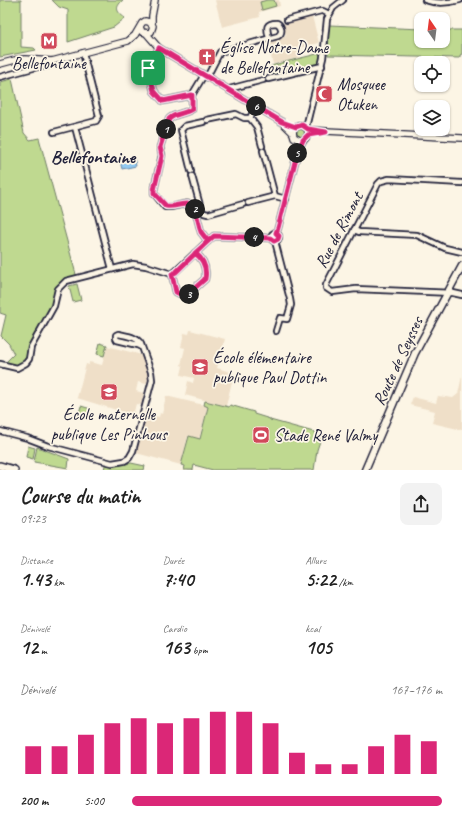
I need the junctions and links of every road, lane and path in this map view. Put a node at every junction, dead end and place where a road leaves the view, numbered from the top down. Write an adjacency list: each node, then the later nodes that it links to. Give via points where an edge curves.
1 (154, 0): 7 (street); 9 (street)
2 (342, 0): 5 (street)
3 (425, 0): 4 (street, via 450,3)
4 (460, 0)
5 (329, 14): 6 (street, via 321,11); 17 (street)
6 (287, 20)
7 (146, 21): 8 (street); 9 (street)
8 (140, 27): 10 (street); 11 (street)
9 (152, 27): 10 (street, via 150,33); 13 (street)
10 (145, 33): 11 (street); 13 (street)
11 (135, 35): 14 (street, via 124,43)
12 (269, 38): 18 (street, via 220,52)
13 (158, 46): 18 (street); 21 (street, via 148,68 154,91 163,101)
14 (83, 53): 15 (street); 24 (street, via 99,116 96,121)
15 (52, 61): 16 (street, via 25,59); 19 (street, via 47,66)
16 (0, 64)
17 (322, 66): 20 (street); 25 (street, via 310,111)
18 (206, 76): 20 (street); 21 (street)
19 (0, 77)
20 (229, 89): 22 (street)
21 (192, 95): 37 (street, via 192,109 169,119 160,147 162,156 154,193 169,207 189,203 194,205 201,232)
22 (256, 106): 23 (street); 25 (street, via 282,122)
23 (250, 118): 32 (street, via 257,127); 32 (street, via 234,114 185,126 181,130 201,209 208,214)
24 (75, 127): 26 (street); 42 (street)
25 (302, 129): 27 (street); 28 (street); 29 (street)
26 (54, 132)
27 (462, 138)
28 (296, 139): 29 (street); 30 (street)
29 (303, 140): 30 (street)
30 (297, 154): 33 (street)
31 (462, 183): 34 (street, Rue de Rimont, via 389,179 381,181)
32 (275, 196): 33 (street)
33 (286, 199): 35 (street)
34 (354, 230): 39 (street, via 417,235 451,250); 44 (street, Rue de Rimont, via 327,281 326,288 329,291 356,289)
35 (276, 233): 36 (street, via 272,233); 38 (street, via 279,236)
36 (270, 238): 37 (street, via 214,236); 38 (street)
37 (208, 241): 40 (street)
38 (275, 241): 48 (street, via 291,305 287,319 280,318)
39 (462, 252)
40 (195, 253): 43 (street); 43 (street, via 204,263 205,279 184,296 177,293)
41 (462, 266): 45 (main road, Route de Seysses)
42 (112, 269): 43 (street, via 137,264); 50 (street, via 62,284 58,289 54,306 31,347 26,363 17,368)
43 (172, 274)
44 (434, 292): 45 (street, Rue de Rimont); 47 (street)
45 (448, 292): 46 (street, Rue de Rimont); 47 (main road, Route de Seysses)
46 (462, 295)
47 (444, 300): 54 (main road, Route de Seysses, via 415,353)
48 (276, 331)
49 (142, 347): 49 (street, via 118,340 116,335 138,340); 51 (street, via 152,380 133,451 124,461 102,461)
50 (0, 364)
51 (0, 431)
52 (0, 466): 53 (main road)
53 (14, 470)
54 (365, 470)

